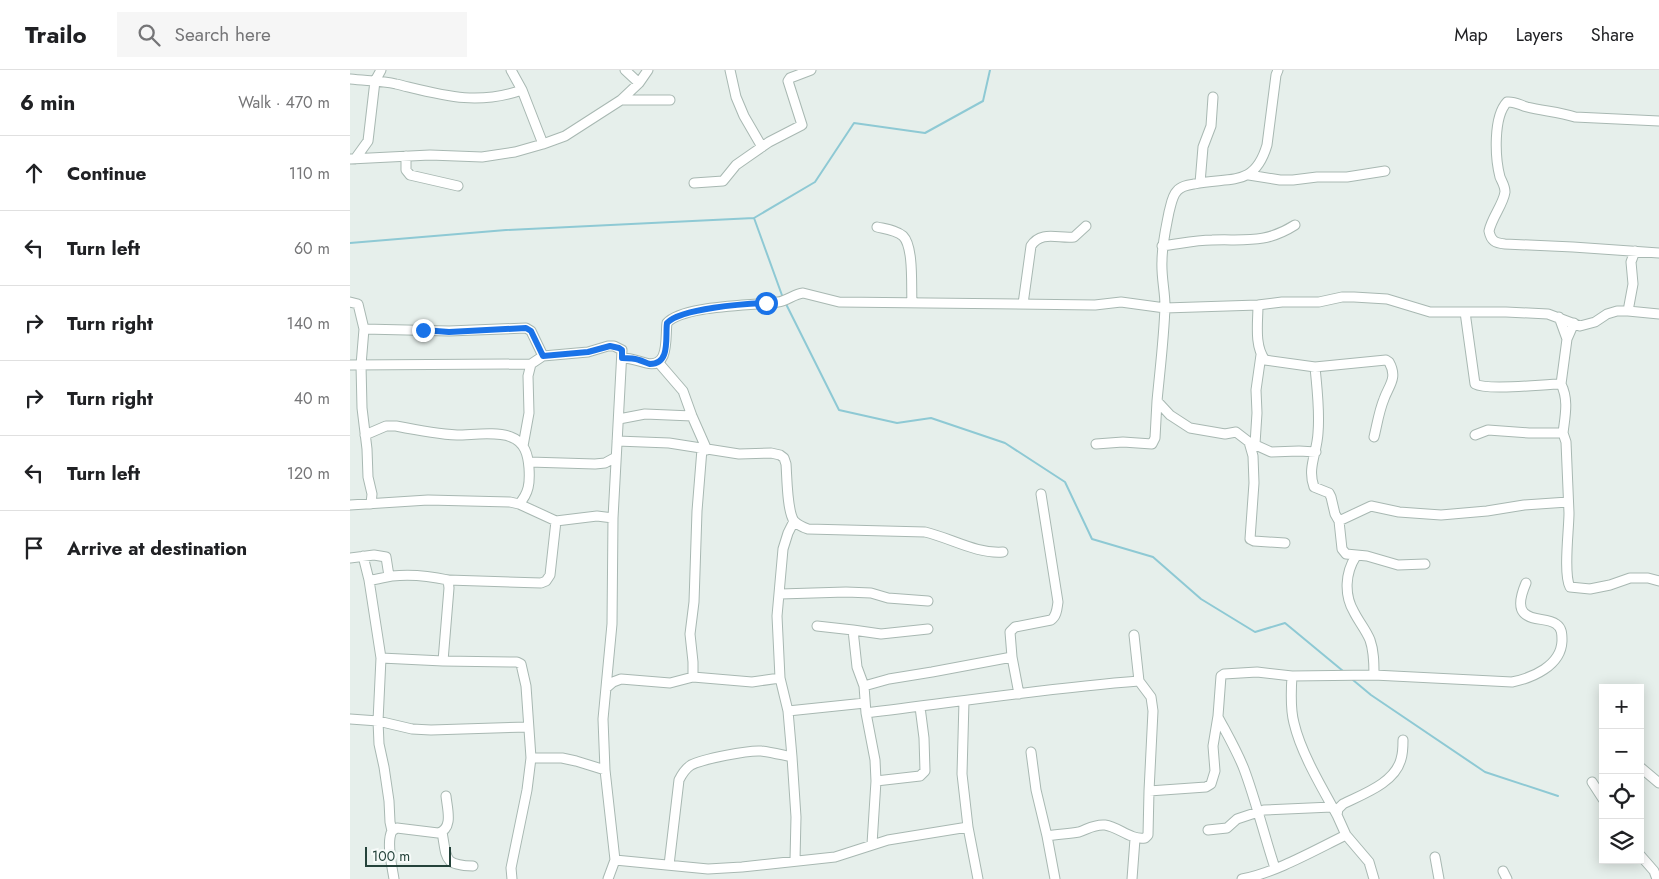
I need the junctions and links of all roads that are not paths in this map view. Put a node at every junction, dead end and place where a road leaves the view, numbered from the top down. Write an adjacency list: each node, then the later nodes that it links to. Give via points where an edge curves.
1 (381, 70): 9 (street)
2 (512, 70): 11 (street)
3 (625, 70): 10 (street)
4 (648, 70): 10 (street)
5 (730, 70): 17 (street, via 736,97)
6 (811, 70): 17 (street, via 788,81 802,125)
7 (1278, 70): 21 (street, via 1268,145)
8 (350, 79): 9 (street)
9 (375, 81): 11 (street, via 469,98 493,98); 19 (street, via 368,141)
10 (639, 83): 13 (street)
11 (522, 90): 16 (street)
12 (1213, 97): 23 (street)
13 (621, 100): 14 (street); 16 (street, via 565,136)
14 (670, 100)
15 (1659, 121): 29 (street, via 1576,117 1512,101 1505,104 1498,119 1498,162 1505,188 1490,226 1490,237 1495,242)
16 (543, 144): 18 (street, via 491,156)
17 (762, 147): 22 (street, via 736,165 723,181)
18 (406, 156): 19 (street); 24 (street, via 406,170 410,175)
19 (353, 159)
20 (1385, 172): 21 (street, via 1293,180)
21 (1249, 175): 23 (street)
22 (694, 183)
23 (1200, 183): 28 (street, via 1180,188 1174,195)
24 (458, 186)
25 (1295, 225): 28 (street, via 1281,234 1262,239 1205,240)
26 (1086, 226): 35 (street, via 1074,237 1045,236 1036,239 1031,246)
27 (877, 227): 34 (street, via 893,230 906,241 910,252)
28 (1162, 246): 37 (street)
29 (1622, 250): 30 (street); 32 (street)
30 (1635, 251): 31 (street); 32 (street)
31 (1659, 253)
32 (1630, 262): 39 (street, via 1633,284)
33 (350, 302): 43 (street, via 358,304)
34 (912, 303): 35 (street); 48 (street, via 839,302 798,293 778,302 688,313 667,323 665,354)
35 (1022, 304): 37 (street, via 1121,302)
36 (1258, 305): 37 (street); 38 (street, via 1354,297 1388,299 1430,312); 45 (street)
37 (1165, 308): 54 (street)
38 (1465, 312): 41 (street, via 1531,313); 53 (street, via 1475,384 1493,387)
39 (1628, 312): 40 (street); 42 (street, via 1606,314 1586,326)
40 (1659, 314)
41 (1558, 317): 42 (street); 44 (street)
42 (1574, 324): 44 (street)
43 (364, 329): 46 (street, via 449,332 526,328 531,331); 51 (street)
44 (1567, 339): 53 (street)
45 (1261, 355): 52 (street, via 1265,360); 62 (street)
46 (543, 356): 47 (street, via 588,352 610,346 622,350); 49 (street)
47 (622, 358): 48 (street, via 650,364); 56 (street)
48 (658, 362): 55 (street, via 682,391)
49 (531, 364): 51 (street); 64 (street, via 528,376 529,413)
50 (350, 365): 51 (street)
51 (361, 365): 58 (street)
52 (1315, 367): 60 (street, via 1390,362 1392,379); 66 (street, via 1319,411)
53 (1561, 384): 57 (street, via 1566,409)
54 (1157, 401): 62 (street, via 1170,415 1190,428 1225,434 1236,432); 63 (street, via 1152,444)
55 (692, 416): 56 (street, via 645,414); 65 (street)
56 (619, 419): 61 (street)
57 (1563, 433): 59 (street, via 1488,430); 70 (street)
58 (366, 435): 64 (street, via 386,426 396,426 455,435 503,435 512,437); 71 (street)
59 (1475, 435)
60 (1374, 437)
61 (617, 441): 65 (street, via 669,443); 67 (street)
62 (1252, 443): 66 (street, via 1271,452); 78 (street, via 1254,483 1250,539)
63 (1096, 444)
64 (523, 446): 68 (street)
65 (704, 450): 76 (street, via 771,453 784,458 790,514); 100 (street, via 690,634)
66 (1316, 452): 77 (street, via 1311,470 1312,482 1316,488 1330,495)
67 (616, 457): 68 (street, via 595,464); 74 (street)
68 (529, 462): 72 (street, via 529,489)
69 (1041, 494): 95 (street, via 1058,608 1051,620 1012,629)
70 (1568, 502): 77 (street, via 1441,515 1371,506); 87 (street, via 1567,573 1570,587 1590,589 1630,578)
71 (371, 504): 72 (street, via 442,500); 73 (street)
72 (519, 504): 75 (street)
73 (350, 505)
74 (613, 518): 75 (street, via 597,516); 104 (street, via 612,624)
75 (556, 521): 86 (street, via 550,575 546,581)
76 (794, 521): 79 (street, via 808,529 925,532 980,551); 89 (street, via 783,549)
77 (1339, 521): 81 (street, via 1342,549 1346,554)
78 (1285, 543)
79 (1003, 552)
80 (363, 556): 82 (street); 84 (street, via 374,554 386,558); 85 (street)
81 (1356, 556): 83 (street, via 1398,565); 98 (street, via 1350,564 1347,590 1353,611 1370,641)
82 (350, 558)
83 (1425, 564)
84 (389, 576): 85 (street); 86 (street)
85 (369, 580): 96 (street)
86 (448, 580): 97 (street)
87 (1659, 581)
88 (1526, 583): 98 (street, via 1521,607 1524,613 1534,619 1551,621 1562,633 1562,645 1549,666 1529,678 1512,682)
89 (780, 594): 90 (street, via 846,592); 101 (street, via 777,616)
90 (928, 601)
91 (817, 626): 93 (street)
92 (928, 628): 93 (street, via 881,634)
93 (853, 630): 103 (street, via 857,667)
94 (1134, 635): 102 (street)
95 (1012, 656): 103 (street, via 889,678); 105 (street)
96 (381, 658): 97 (street); 112 (street)
97 (443, 661): 113 (street, via 519,663 524,677)
98 (1374, 675): 99 (street)
99 (1292, 676): 110 (street, via 1257,672 1224,674 1220,680); 126 (street, via 1294,723)
100 (693, 677): 101 (street, via 752,682); 104 (street, via 670,682 621,679)
101 (780, 678): 109 (street)
102 (1140, 681): 105 (street); 123 (street, via 1151,697 1154,711)
103 (864, 686): 108 (street)
104 (606, 688): 118 (street, via 603,719)
105 (1019, 694): 106 (street)
106 (964, 701): 107 (street); 128 (street, via 962,774)
107 (920, 707): 108 (street); 120 (street, via 925,771 920,776)
108 (865, 708): 109 (street); 120 (street)
109 (788, 711): 116 (street)
110 (1218, 716): 123 (street, via 1213,746 1215,771 1211,784); 127 (street, via 1243,767)
111 (350, 719): 112 (street)
112 (378, 721): 113 (street, via 431,730); 129 (street)
113 (528, 727): 117 (street)
114 (1404, 740): 126 (street, via 1401,761 1393,775)
115 (1031, 752): 133 (street, via 1036,790)
116 (792, 757): 138 (street); 140 (street, via 749,751 698,763 684,770 679,780)
117 (531, 758): 118 (street, via 562,758); 144 (street, via 511,868)
118 (605, 770): 137 (street)
119 (1644, 770): 122 (street)
120 (876, 781): 135 (street)
121 (1592, 782): 124 (street)
122 (1659, 783)
123 (1149, 791): 134 (street, via 1148,836)
124 (1599, 793)
125 (446, 796): 131 (street, via 448,826)
126 (1334, 811): 127 (street); 132 (street)
127 (1258, 812): 130 (street, via 1237,819 1227,828); 142 (street)
128 (968, 827): 135 (street); 146 (street)
129 (392, 830): 131 (street); 143 (street, via 390,854)
130 (1208, 830)
131 (442, 832): 141 (street, via 447,859 458,865)
132 (1346, 835): 142 (street); 150 (street, via 1369,862)
133 (1048, 836): 134 (street, via 1102,825); 147 (street)
134 (1135, 839): 148 (street)
135 (872, 844): 138 (street, via 835,856)
136 (1434, 857): 151 (street)
137 (615, 860): 140 (street); 145 (street)
138 (795, 860): 140 (street, via 708,869)
139 (1644, 860): 152 (street)
140 (669, 865)
141 (473, 866)
142 (1275, 868): 149 (street)
143 (394, 879)
144 (512, 879)
145 (608, 879)
146 (978, 879)
147 (1055, 879)
148 (1132, 879)
149 (1242, 879)
150 (1374, 879)
151 (1439, 879)
152 (1657, 879)

